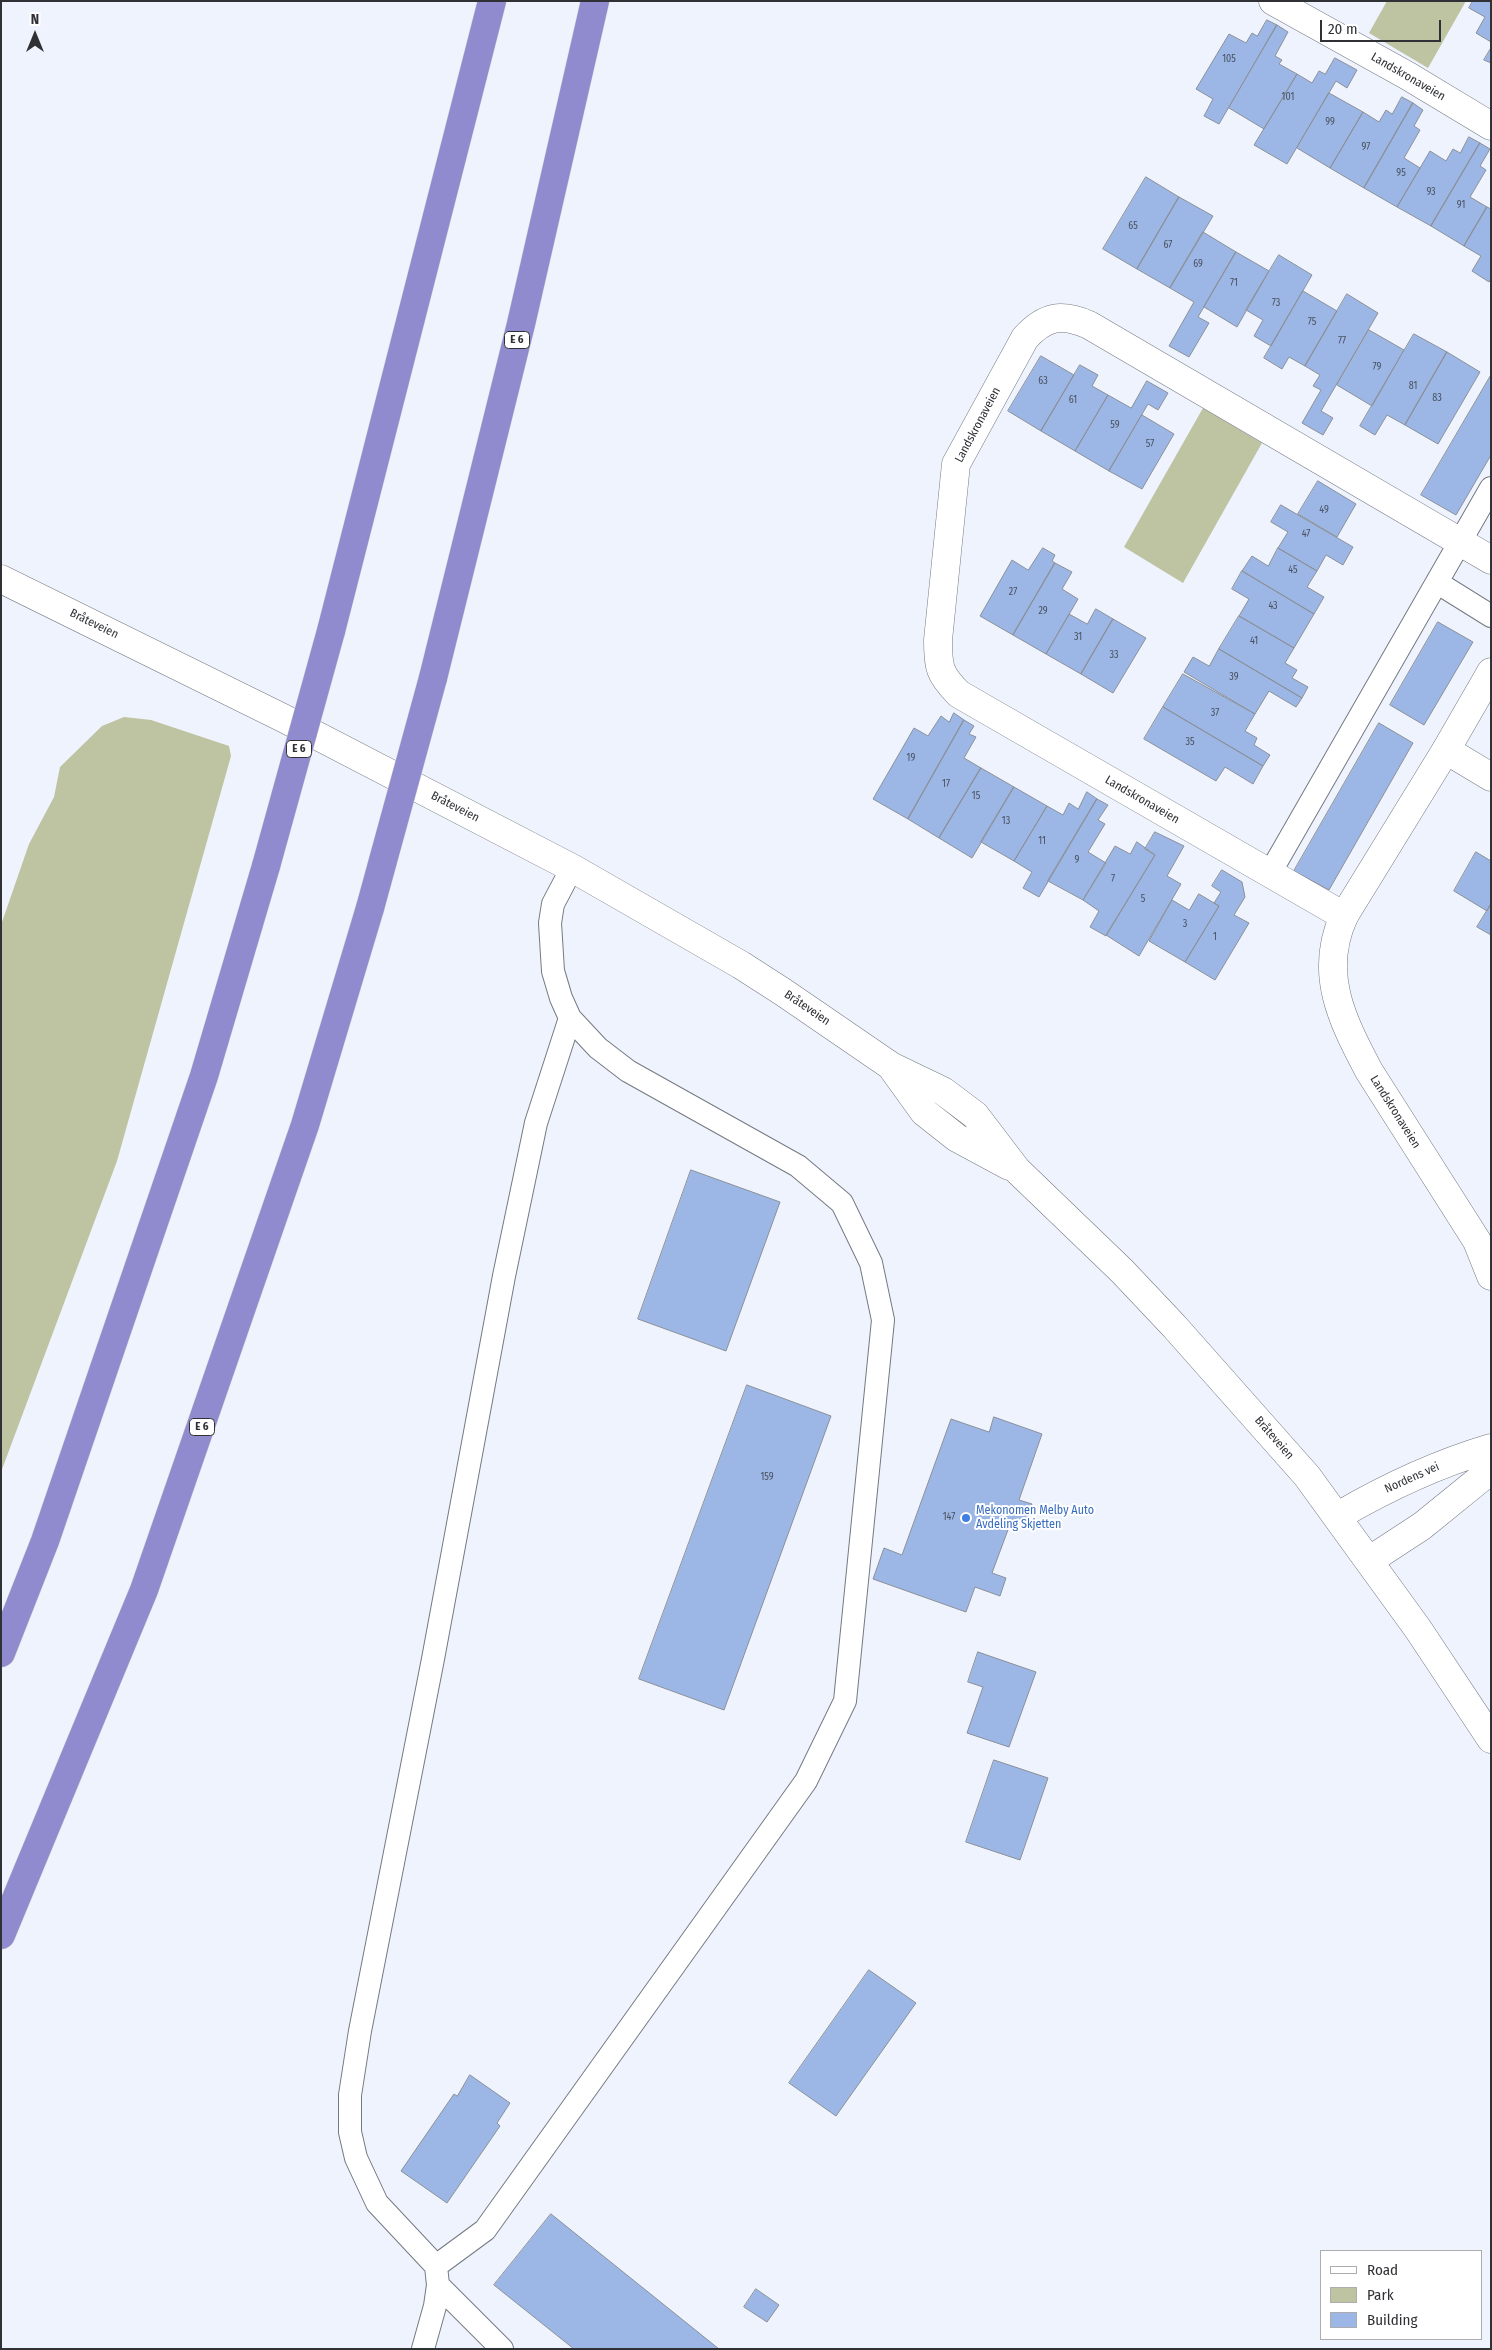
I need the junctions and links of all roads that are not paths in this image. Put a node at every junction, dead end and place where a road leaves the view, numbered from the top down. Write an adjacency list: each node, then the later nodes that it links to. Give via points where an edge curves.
1 (492, 1): 24 (highway, E 6, bridge, via 332,631 266,866 189,1122 48,1532)
2 (595, 1): 26 (highway, E 6, bridge, via 521,324 433,678 370,908 305,1125 144,1590)
3 (1273, 1): 4 (street, Landskronaveien)
4 (1491, 126)
5 (1491, 488): 6 (lane)
6 (1460, 543): 7 (street, Landskronaveien); 9 (lane); 15 (street, Landskronaveien, via 1089,325 1071,317 1056,319 1037,325 1025,338 956,464 938,666 945,680 959,694)
7 (1491, 560)
8 (1, 579): 14 (street, Bråteveien, via 239,696)
9 (1438, 583): 10 (lane); 15 (lane)
10 (1491, 616)
11 (1491, 672): 12 (street, Landskronaveien)
12 (1446, 750): 13 (street); 16 (street, Landskronaveien)
13 (1491, 777)
14 (572, 868): 17 (lane, via 553,904 550,923 553,971); 22 (street, Bråteveien, via 674,925 783,992 891,1066 943,1091 974,1115 1017,1170 1174,1326 1268,1431)
15 (1270, 873): 16 (street, Landskronaveien)
16 (1344, 916): 18 (street, Landskronaveien, via 1332,951 1332,972 1344,1020 1369,1071)
17 (570, 1018): 27 (lane, via 536,1123 504,1276 350,2095 350,2132 356,2158 377,2204); 27 (lane, via 598,1048 628,1071 798,1166 842,1203 871,1264 883,1320 845,1701 806,1781 485,2230)
18 (1484, 1248): 19 (street, Landskronaveien)
19 (1491, 1276)
20 (1491, 1448): 22 (street, Nordens vei, via 1463,1456 1398,1484)
21 (1491, 1470): 23 (street, via 1429,1521)
22 (1338, 1516): 23 (street, Bråteveien)
23 (1370, 1560): 25 (street, Bråteveien)
24 (1, 1653)
25 (1491, 1739)
26 (1, 1935)
27 (437, 2275): 28 (lane, via 435,2306); 29 (lane)
28 (423, 2349)
29 (502, 2349)

